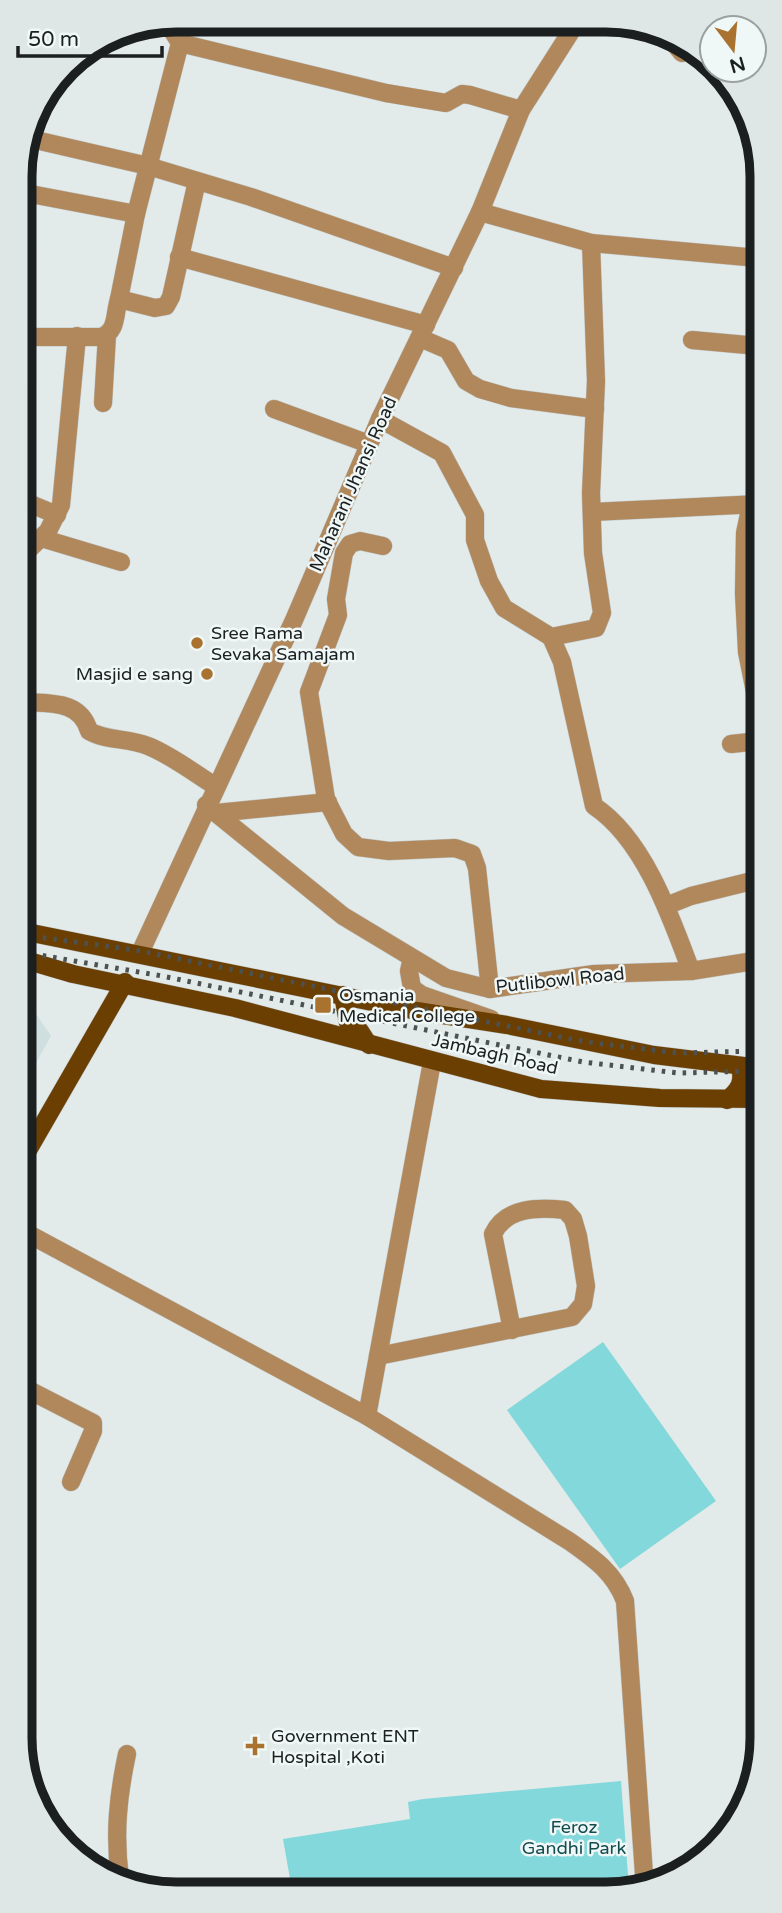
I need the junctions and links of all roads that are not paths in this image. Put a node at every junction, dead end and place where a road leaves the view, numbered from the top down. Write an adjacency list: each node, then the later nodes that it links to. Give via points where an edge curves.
1 (173, 32): 3 (street)
2 (570, 32): 4 (street, Maharani Jhansi Road)
3 (180, 43): 4 (street, via 386,93 446,103 471,94); 6 (street)
4 (521, 110): 9 (street, Maharani Jhansi Road)
5 (36, 140): 6 (street)
6 (148, 166): 7 (street); 10 (street)
7 (197, 181): 12 (street); 14 (street)
8 (32, 194): 10 (street)
9 (480, 212): 11 (street); 14 (street, Maharani Jhansi Road)
10 (136, 214): 15 (street)
11 (591, 243): 13 (street); 24 (street)
12 (179, 257): 15 (street, via 166,306 155,308); 16 (street)
13 (750, 257)
14 (454, 268): 16 (street, Maharani Jhansi Road)
15 (119, 299): 17 (street, via 115,324)
16 (423, 331): 24 (street, via 448,350 466,381 480,389 511,398); 25 (street, Maharani Jhansi Road)
17 (107, 335): 18 (street); 22 (street)
18 (77, 336): 19 (street); 31 (street, via 66,478)
19 (32, 337)
20 (692, 341): 21 (street)
21 (750, 345)
22 (103, 403)
23 (274, 409): 26 (street)
24 (595, 409): 29 (street)
25 (380, 419): 26 (street, Maharani Jhansi Road); 36 (street, via 442,453 475,515 475,540 504,608)
26 (369, 444): 41 (street, Maharani Jhansi Road, via 294,620)
27 (32, 505): 31 (street)
28 (750, 506): 29 (street)
29 (592, 512): 36 (street, via 601,621 589,631)
30 (750, 513): 37 (street, via 744,557)
31 (57, 515): 32 (street)
32 (41, 538): 34 (street); 35 (street)
33 (383, 546): 42 (street, via 360,541 344,552 336,599 338,615 309,692)
34 (32, 547)
35 (121, 562)
36 (551, 637): 45 (street, via 562,662 594,806 611,817)
37 (750, 666)
38 (32, 703): 41 (street, via 78,710 89,730 99,737 150,746)
39 (750, 742): 40 (street)
40 (731, 744)
41 (215, 786): 43 (street, Maharani Jhansi Road)
42 (328, 802): 43 (street); 53 (street, via 344,834 358,847 389,851 456,848 472,855)
43 (211, 809): 47 (street, Maharani Jhansi Road); 48 (street, Putlibowl Road, via 343,916)
44 (750, 881): 45 (street)
45 (666, 906): 51 (street)
46 (32, 932): 47 (main road)
47 (140, 953): 54 (main road)
48 (412, 958): 53 (street, Putlibowl Road, via 446,978); 55 (street, via 412,988)
49 (32, 962): 52 (main road, Jambagh Road)
50 (750, 962): 51 (street, Putlibowl Road)
51 (691, 971): 53 (street, Putlibowl Road, via 594,974)
52 (125, 982): 56 (main road, Jambagh Road); 62 (main road)
53 (490, 989)
54 (343, 995): 55 (main road); 56 (main road, via 348,1023)
55 (507, 1025): 58 (main road)
56 (369, 1045): 57 (main road, Jambagh Road)
57 (432, 1062): 61 (main road, Jambagh Road, via 541,1089); 65 (street)
58 (740, 1067): 59 (main road); 61 (main road, via 741,1085)
59 (750, 1068)
60 (750, 1099): 61 (main road, Jambagh Road)
61 (727, 1100)
62 (32, 1143)
63 (32, 1236): 67 (street)
64 (512, 1330): 64 (street, via 572,1317 583,1304 586,1286 578,1236 565,1210 512,1213 499,1220 493,1234); 65 (street)
65 (378, 1356): 67 (street)
66 (32, 1392): 68 (street, via 93,1423)
67 (367, 1416): 71 (street, via 569,1541 618,1583 625,1601)
68 (71, 1482)
69 (127, 1754): 70 (street, via 118,1794)
70 (119, 1870)
71 (644, 1877)

